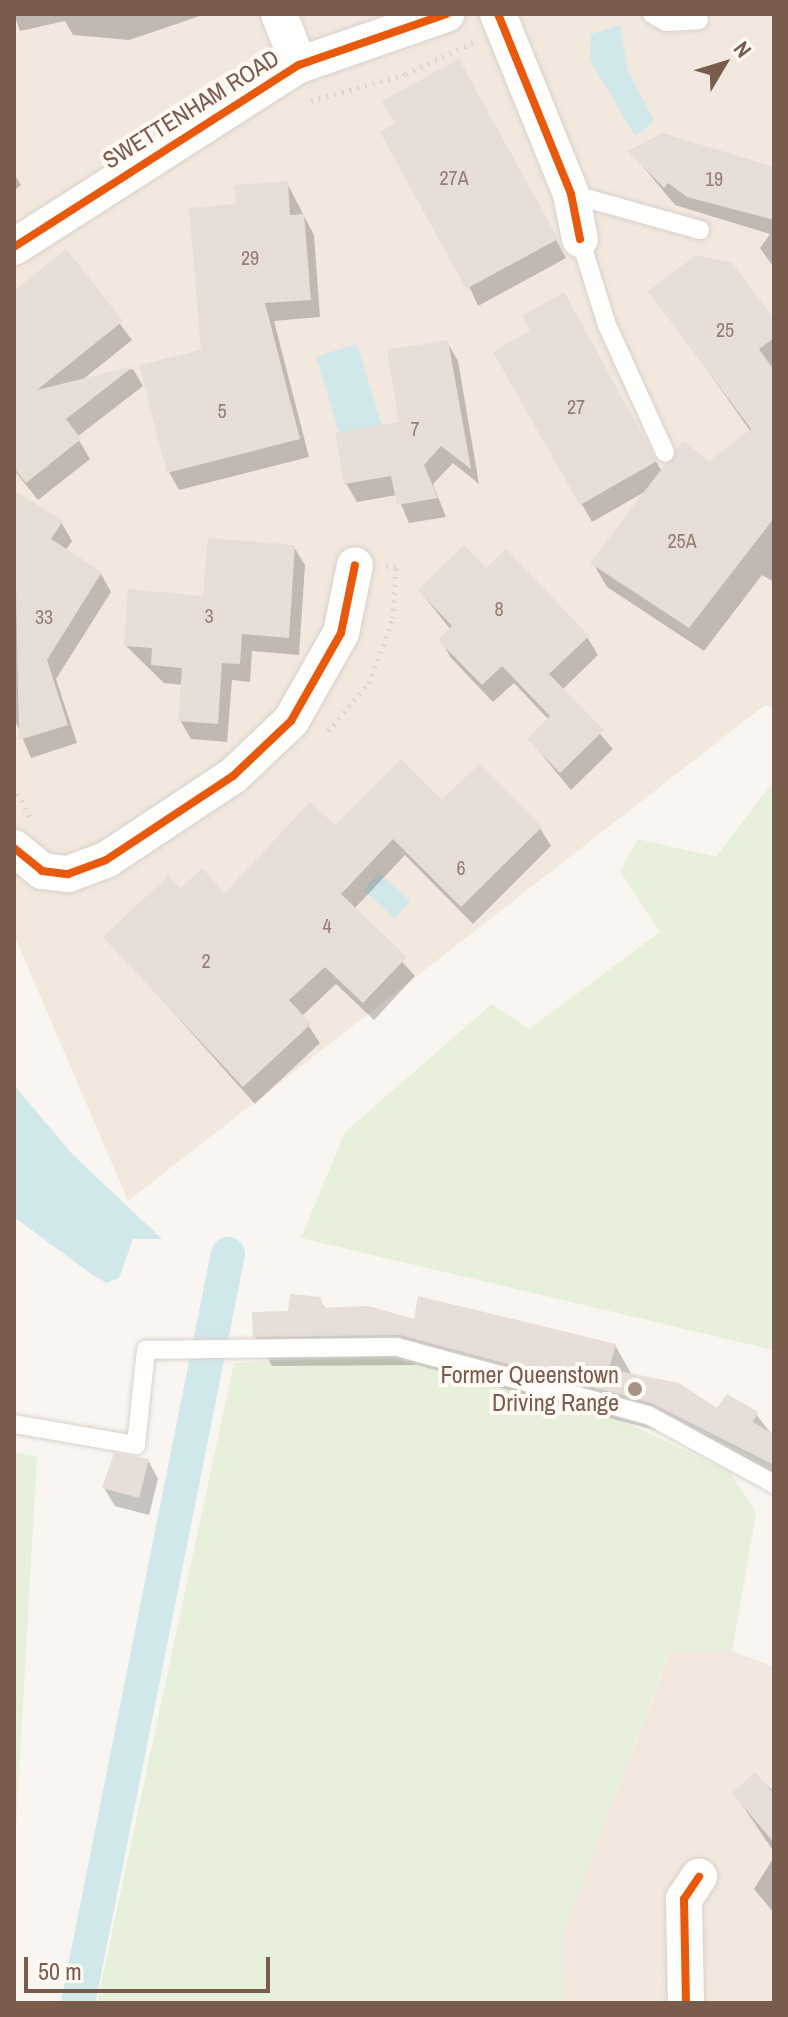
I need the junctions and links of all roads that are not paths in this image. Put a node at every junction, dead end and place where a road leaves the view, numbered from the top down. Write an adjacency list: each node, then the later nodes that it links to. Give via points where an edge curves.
1 (279, 14): 6 (street)
2 (446, 14): 6 (street, SWETTENHAM ROAD)
3 (652, 14): 4 (lane, via 666,22)
4 (699, 20)
5 (501, 21): 7 (street)
6 (299, 65): 10 (street, SWETTENHAM ROAD)
7 (571, 194): 8 (lane); 9 (street)
8 (700, 230)
9 (580, 239): 11 (lane, via 607,325)
10 (14, 247)
11 (665, 452)
12 (355, 565): 13 (street, via 341,633 291,721 209,795 106,860 68,874 42,871)
13 (24, 836)
14 (14, 1424): 15 (lane, via 136,1445 146,1350 397,1347 648,1415)
15 (774, 1484)
16 (699, 1877): 17 (street, via 684,1899)
17 (686, 2003)

